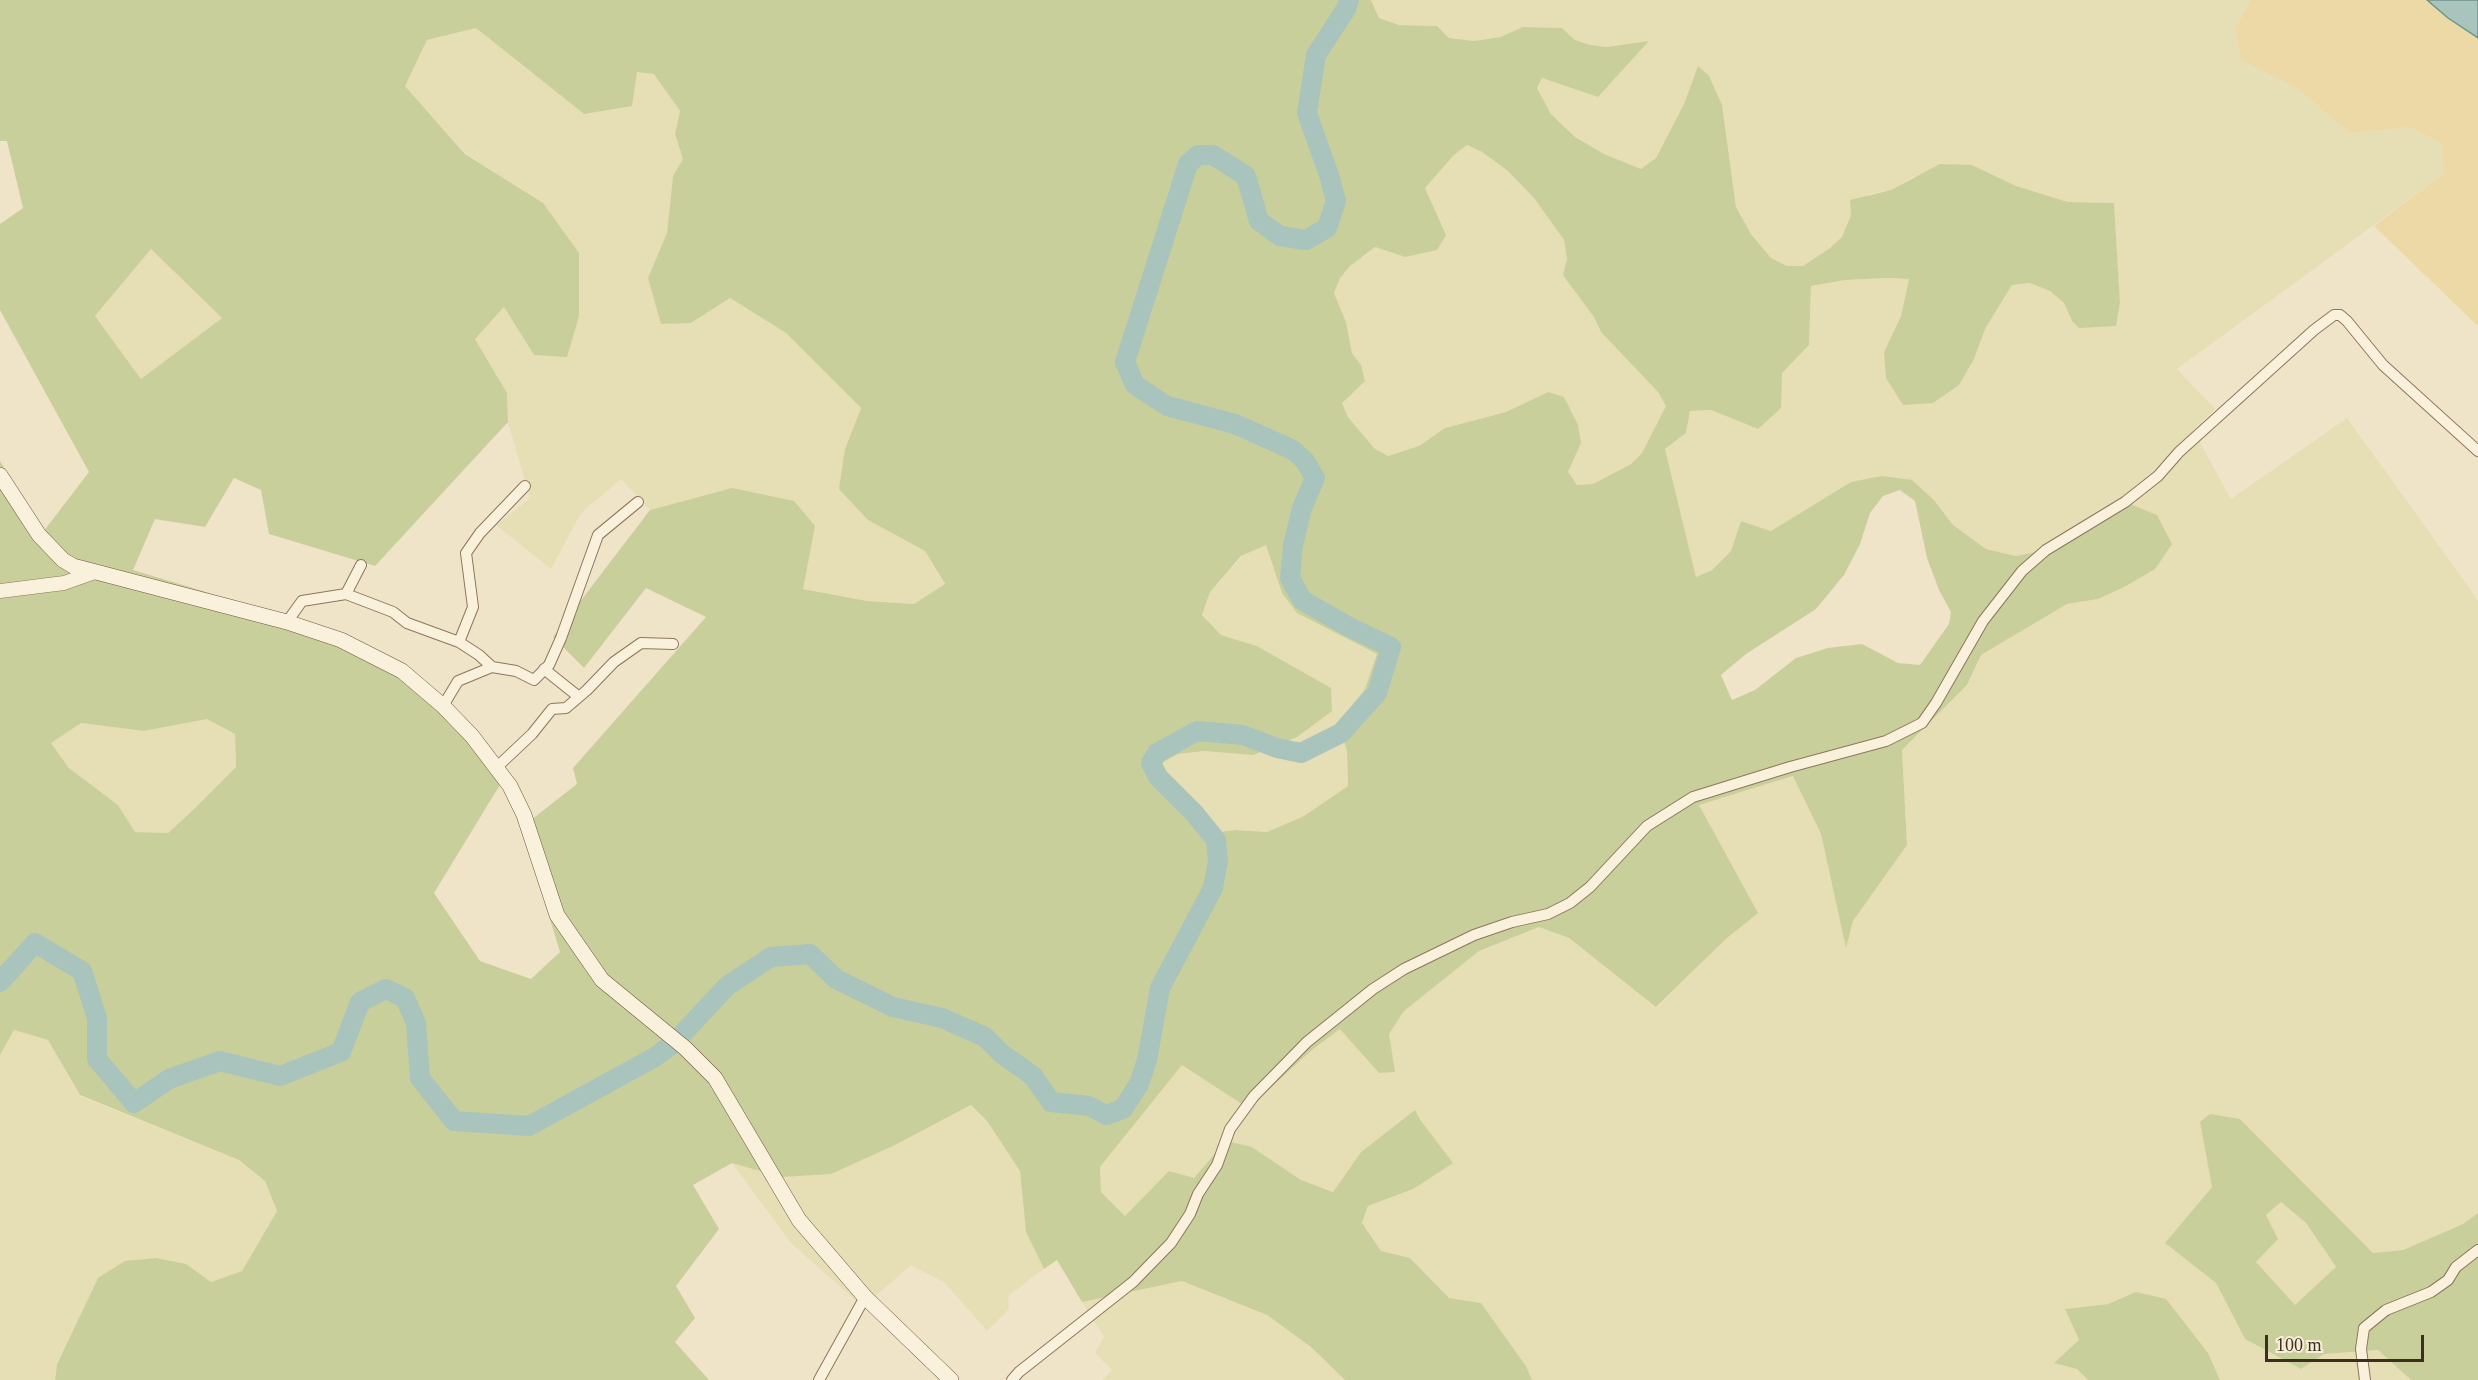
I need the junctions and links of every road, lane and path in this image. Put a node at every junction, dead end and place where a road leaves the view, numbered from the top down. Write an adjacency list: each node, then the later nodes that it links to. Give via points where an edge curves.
1 (2478, 451): 21 (street, via 2384,365 2347,321 2334,315 2158,476 2125,502 2046,550 2022,572 1983,621 1922,723 1886,741 1694,797 1647,826 1570,903 1548,914 1474,935 1404,969 1307,1042 1254,1096 1230,1129 1217,1165 1171,1243 1133,1282)
2 (0, 475): 6 (main road, via 51,549 73,566)
3 (525, 486): 10 (street, via 466,553 473,607)
4 (638, 502): 13 (street, via 598,535 561,638)
5 (362, 565): 8 (street)
6 (95, 572): 7 (street, via 64,583); 9 (main road)
7 (0, 591)
8 (346, 594): 9 (street, via 303,601); 10 (street)
9 (287, 622): 15 (main road, via 341,640 402,671)
10 (459, 642): 12 (street)
11 (673, 644): 14 (street, via 641,643)
12 (492, 667): 13 (street, via 516,671 534,680); 15 (street, via 458,681)
13 (544, 669): 14 (street)
14 (579, 697): 16 (street, via 566,708 552,710)
15 (443, 706): 16 (main road)
16 (497, 767): 18 (main road, via 524,815 557,915 568,933 602,980 715,1077 799,1220)
17 (2478, 1250): 22 (street, via 2431,1292 2386,1310 2364,1328 2361,1349)
18 (866, 1298): 19 (street); 20 (main road)
19 (819, 1380)
20 (951, 1380)
21 (1012, 1380)
22 (2365, 1380)

